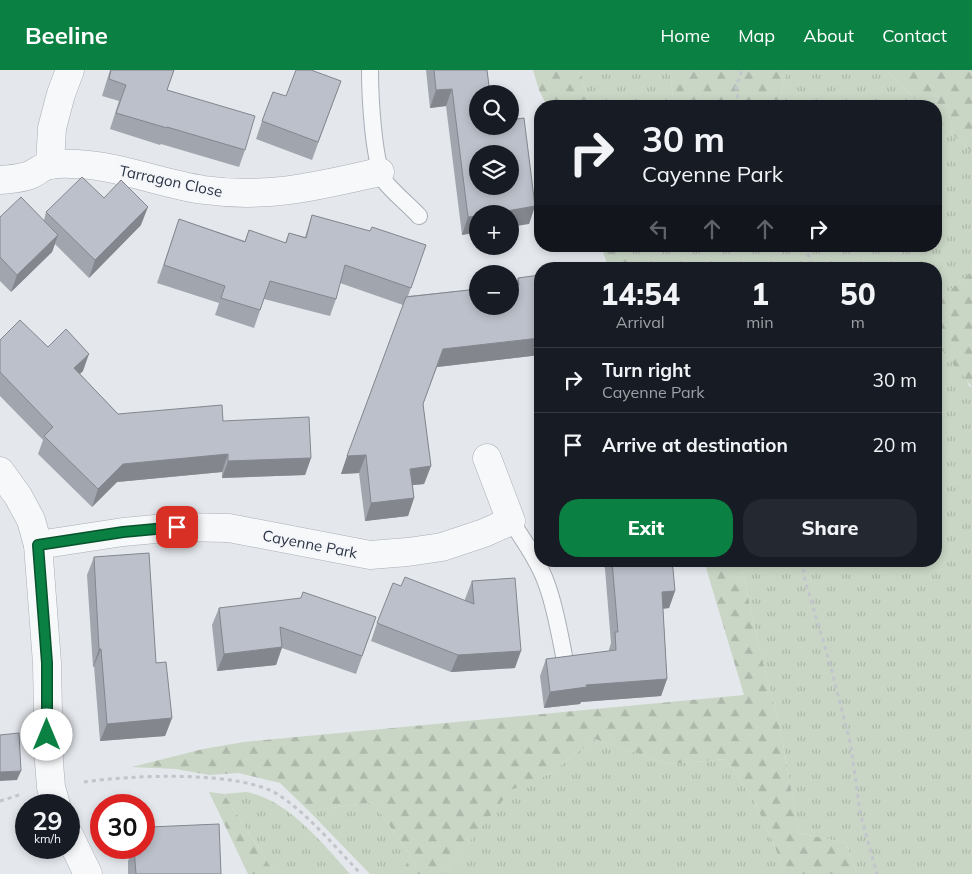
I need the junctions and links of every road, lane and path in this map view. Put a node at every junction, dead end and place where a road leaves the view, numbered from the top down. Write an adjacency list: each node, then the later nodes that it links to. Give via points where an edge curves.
1 (70, 70): 5 (street, via 52,128)
2 (370, 70): 6 (lane)
3 (742, 70): 4 (path, via 736,87)
4 (738, 100)
5 (50, 165): 6 (street, Tarragon Close, via 77,164 115,169 202,189 236,193 302,189); 7 (street, Tarragon Close, via 30,175)
6 (380, 172): 8 (lane, via 386,183)
7 (0, 180)
8 (419, 216)
9 (488, 458): 11 (street)
10 (0, 472): 12 (street, via 31,520)
11 (511, 521): 12 (street, Cayenne Park, via 442,547 370,555 229,528 177,527); 13 (lane)
12 (38, 545): 17 (street, via 47,653 47,735)
13 (534, 558)
14 (538, 567): 16 (lane, via 555,611)
15 (803, 567): 22 (path, via 851,746 860,812)
16 (565, 662)
17 (54, 794)
18 (60, 794): 21 (path, via 106,779 173,776 257,785 278,794 300,810)
19 (80, 858): 20 (street)
20 (88, 874)
21 (361, 874)
22 (877, 874)

